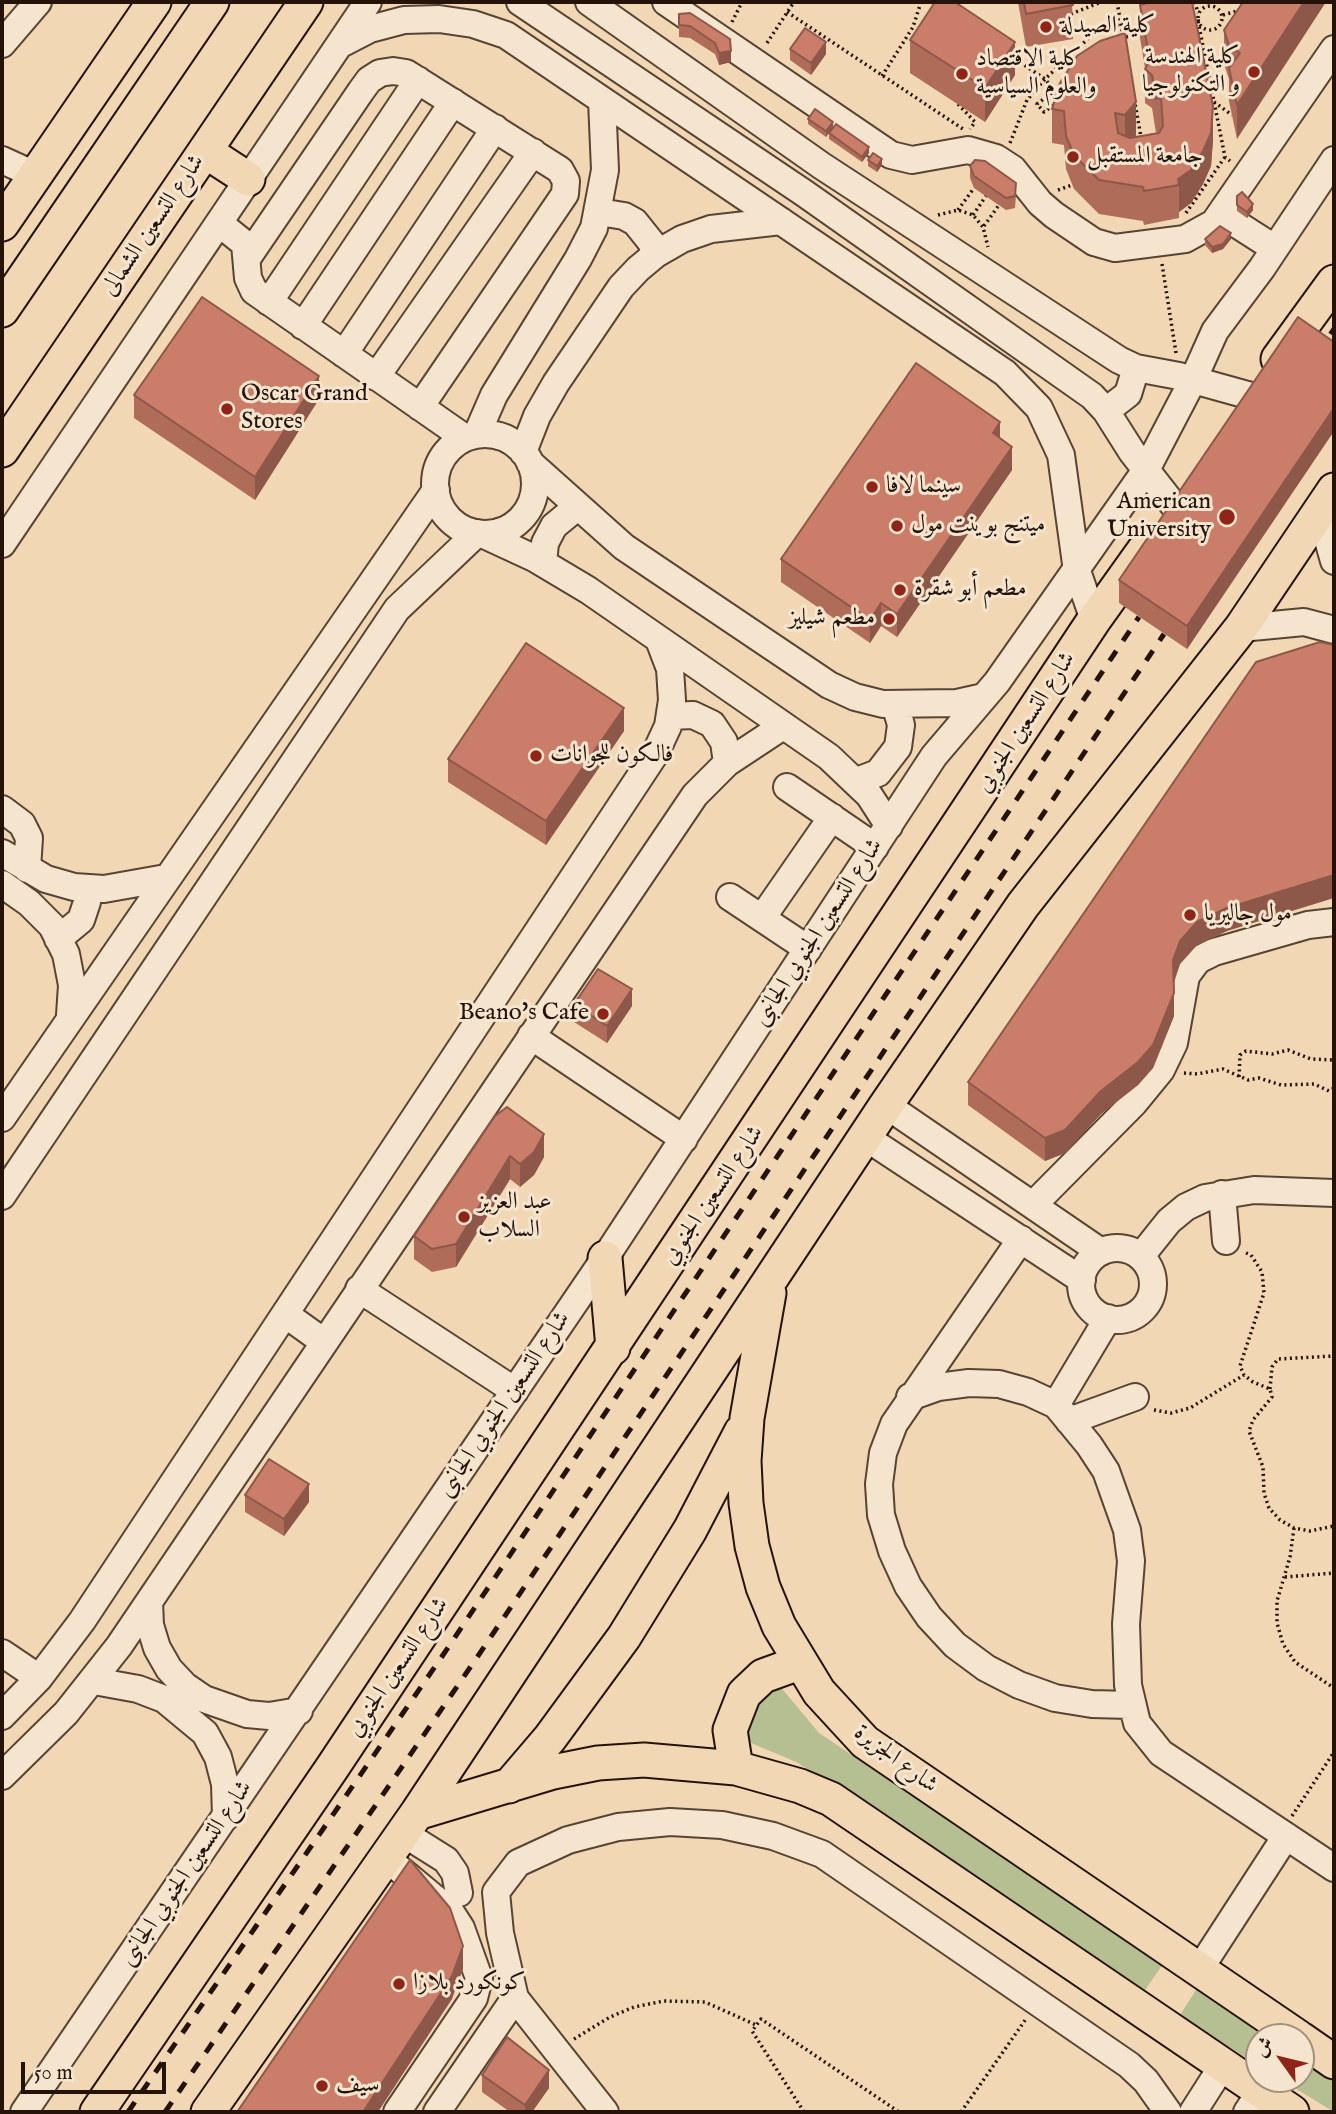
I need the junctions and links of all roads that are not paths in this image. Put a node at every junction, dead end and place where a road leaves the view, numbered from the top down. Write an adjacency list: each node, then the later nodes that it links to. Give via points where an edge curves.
1 (38, 2): 10 (street)
2 (154, 2): 17 (main road)
3 (212, 2): 19 (main road)
4 (306, 2): 20 (main road, شارع التسعين الشمالى)
5 (368, 2): 11 (street)
6 (520, 2): 44 (street, via 1045,360)
7 (589, 2): 13 (street)
8 (666, 2): 9 (street)
9 (709, 40): 13 (street); 27 (street, via 755,62 898,158 912,160 968,150 1000,159 1047,210 1094,242 1115,248 1185,239 1205,230)
10 (2, 44)
11 (339, 45): 15 (street, via 370,29 404,20 473,24 506,36); 25 (street)
12 (1334, 49): 27 (street)
13 (688, 71): 39 (street, via 822,166)
14 (418, 80): 16 (street); 33 (street, via 393,71 369,80); 35 (street)
15 (602, 100): 26 (street, via 605,170); 28 (street)
16 (453, 102): 18 (street); 37 (street)
17 (72, 122): 19 (main road); 24 (main road)
18 (495, 128): 21 (street); 38 (street)
19 (111, 149): 36 (main road)
20 (205, 151): 25 (main road); 46 (main road, شارع التسعين الشمالى)
21 (533, 152): 40 (street); 42 (street, via 564,175 565,194)
22 (2, 160): 24 (street)
23 (1334, 160): 31 (street, شارع التسعين الجنوبي الجانبى)
24 (35, 175): 30 (main road)
25 (248, 179): 29 (street)
26 (599, 212): 32 (street, via 635,222); 45 (street, via 587,244)
27 (1221, 214): 31 (street)
28 (780, 221): 32 (street, via 711,229); 57 (street, via 1023,388 1040,408 1061,455)
29 (219, 223): 33 (street, via 241,238); 54 (street)
30 (2, 224)
31 (1274, 248): 41 (street, شارع التسعين الجنوبي الجانبى, via 1215,331)
32 (656, 254): 47 (street, via 621,287 556,383 537,416)
33 (248, 257): 35 (street, via 250,285)
34 (1334, 282): 43 (main road)
35 (269, 302): 37 (street)
36 (2, 310)
37 (303, 326): 38 (street)
38 (344, 354): 40 (street)
39 (1136, 368): 41 (street); 44 (street, via 1128,394)
40 (376, 377): 42 (street)
41 (1193, 380): 43 (street); 48 (street, شارع التسعين الجنوبي الجانبى)
42 (420, 407): 45 (street)
43 (1244, 407)
44 (1106, 411): 48 (street)
45 (471, 436): 47 (street, via 503,437); 49 (street, via 454,444 439,465)
46 (2, 450)
47 (526, 457): 52 (street); 53 (street, via 534,488 526,512 506,528)
48 (1146, 470): 50 (street); 57 (street, شارع التسعين الجنوبي الجانبى)
49 (436, 490): 53 (street, via 445,514 465,530); 74 (street)
50 (1183, 496): 58 (main road, شارع التسعين الجنوبي)
51 (1327, 501): 55 (street); 59 (main road)
52 (577, 507): 56 (street, via 554,526); 63 (street, via 624,547 829,685 855,697)
53 (479, 533): 56 (street); 91 (street, via 397,609)
54 (2, 544)
55 (1334, 561)
56 (542, 563): 61 (street)
57 (1077, 571): 58 (street); 62 (street, شارع التسعين الجنوبي الجانبى)
58 (1094, 620): 105 (main road, شارع التسعين الجنوبي)
59 (1241, 628): 60 (street, via 1304,622); 84 (main road, via 1030,895)
60 (1334, 630)
61 (659, 640): 64 (street, via 670,669); 65 (street)
62 (984, 697): 63 (street, via 957,703); 71 (street, شارع التسعين الجنوبي الجانبى, via 934,755)
63 (895, 704): 67 (street, via 901,725 898,747 878,773)
64 (670, 716): 66 (street, via 692,715 712,724 724,742); 102 (street, via 655,754)
65 (783, 726): 66 (street); 67 (street)
66 (727, 763): 83 (street, via 695,795)
67 (857, 781): 71 (street)
68 (787, 787): 70 (street)
69 (2, 809): 73 (street, via 22,824 29,838)
70 (832, 817): 71 (street); 78 (street)
71 (882, 836): 81 (street, شارع التسعين الجنوبي الجانبى)
72 (2, 853): 73 (street)
73 (27, 869): 76 (street, via 46,879)
74 (166, 878): 76 (street); 82 (street)
75 (2, 884): 80 (street, via 29,903)
76 (86, 888): 80 (street, via 81,920)
77 (730, 897): 78 (street)
78 (762, 918): 81 (street)
79 (1334, 922): 92 (street, via 1307,925 1198,960 1186,976 1174,1043 1161,1070)
80 (58, 939): 82 (street, via 72,985)
81 (808, 949): 87 (street, شارع التسعين الجنوبي الجانبى)
82 (69, 1017): 85 (street)
83 (531, 1036): 87 (street); 101 (street)
84 (886, 1105): 86 (main road); 88 (street)
85 (2, 1118)
86 (865, 1137): 93 (street); 100 (main road)
87 (684, 1139): 98 (street, شارع التسعين الجنوبي الجانبى)
88 (992, 1177): 92 (street); 93 (street)
89 (1334, 1193): 90 (street, via 1254,1190)
90 (1222, 1194): 95 (street); 97 (street, via 1186,1207)
91 (2, 1196)
92 (1033, 1205): 96 (street)
93 (973, 1207): 94 (street)
94 (1021, 1239): 99 (street); 108 (street)
95 (1226, 1241)
96 (1101, 1252): 97 (street, via 1122,1248); 99 (street, via 1091,1259)
97 (1141, 1256): 103 (street, via 1153,1277 1149,1301 1132,1317)
98 (605, 1258): 105 (main road); 106 (street, شارع التسعين الجنوبي الجانبى)
99 (1082, 1280): 103 (street, via 1085,1300)
100 (771, 1282): 110 (main road, شارع الجزيرة); 124 (main road)
101 (359, 1289): 104 (street); 106 (street)
102 (285, 1314): 104 (street); 115 (street, via 82,1621)
103 (1108, 1318): 109 (street)
104 (324, 1342): 111 (street)
105 (613, 1348): 135 (main road, شارع التسعين الجنوبي)
106 (515, 1391): 117 (street, شارع التسعين الجنوبي الجانبى)
107 (1136, 1396): 109 (street)
108 (910, 1397): 109 (street, via 939,1387 999,1384 1028,1392); 116 (street, via 883,1453 881,1515 902,1574 929,1617 975,1660 1019,1685 1055,1698)
109 (1063, 1413): 116 (street, via 1106,1471 1127,1530)
110 (747, 1418): 113 (main road, شارع الجزيرة, via 744,1461 752,1546 775,1616); 121 (main road, via 690,1530 638,1616 588,1688)
111 (149, 1602): 114 (street); 117 (street, via 157,1648 185,1686 204,1699 247,1714)
112 (2, 1653): 115 (street)
113 (799, 1663): 119 (main road, via 763,1676 744,1694 730,1730); 127 (main road, شارع الجزيرة, via 865,1742)
114 (94, 1681): 120 (street); 122 (street, via 164,1699 205,1733 225,1784)
115 (21, 1686): 118 (street)
116 (1130, 1705): 123 (street, via 1147,1740 1161,1753)
117 (299, 1712): 122 (street, شارع التسعين الجنوبي الجانبى)
118 (2, 1716)
119 (736, 1768): 121 (main road, via 633,1760 553,1772); 132 (main road, via 831,1799)
120 (3, 1773)
121 (509, 1786): 124 (main road)
122 (226, 1817): 134 (street, شارع التسعين الجنوبي الجانبى)
123 (1280, 1832): 125 (street); 127 (street)
124 (402, 1834): 126 (street, via 446,1860 456,1873); 136 (main road); 137 (street, via 461,1927 479,1978 474,1998)
125 (1334, 1868)
126 (460, 1893)
127 (1192, 1966): 129 (main road, شارع الجزيرة)
128 (515, 1998): 138 (street); 139 (street); 140 (street, via 496,1892 518,1863 568,1840 618,1827 670,1822 722,1825 773,1836 822,1854 1129,2065)
129 (1277, 2023)
130 (1315, 2049): 131 (main road, شارع الجزيرة)
131 (1334, 2062)
132 (1223, 2066): 133 (main road); 141 (street)
133 (1254, 2102): 142 (main road)
134 (24, 2112)
135 (97, 2112)
136 (208, 2112)
137 (397, 2112)
138 (437, 2112)
139 (605, 2112)
140 (1168, 2112)
141 (1193, 2112)
142 (1292, 2112)

